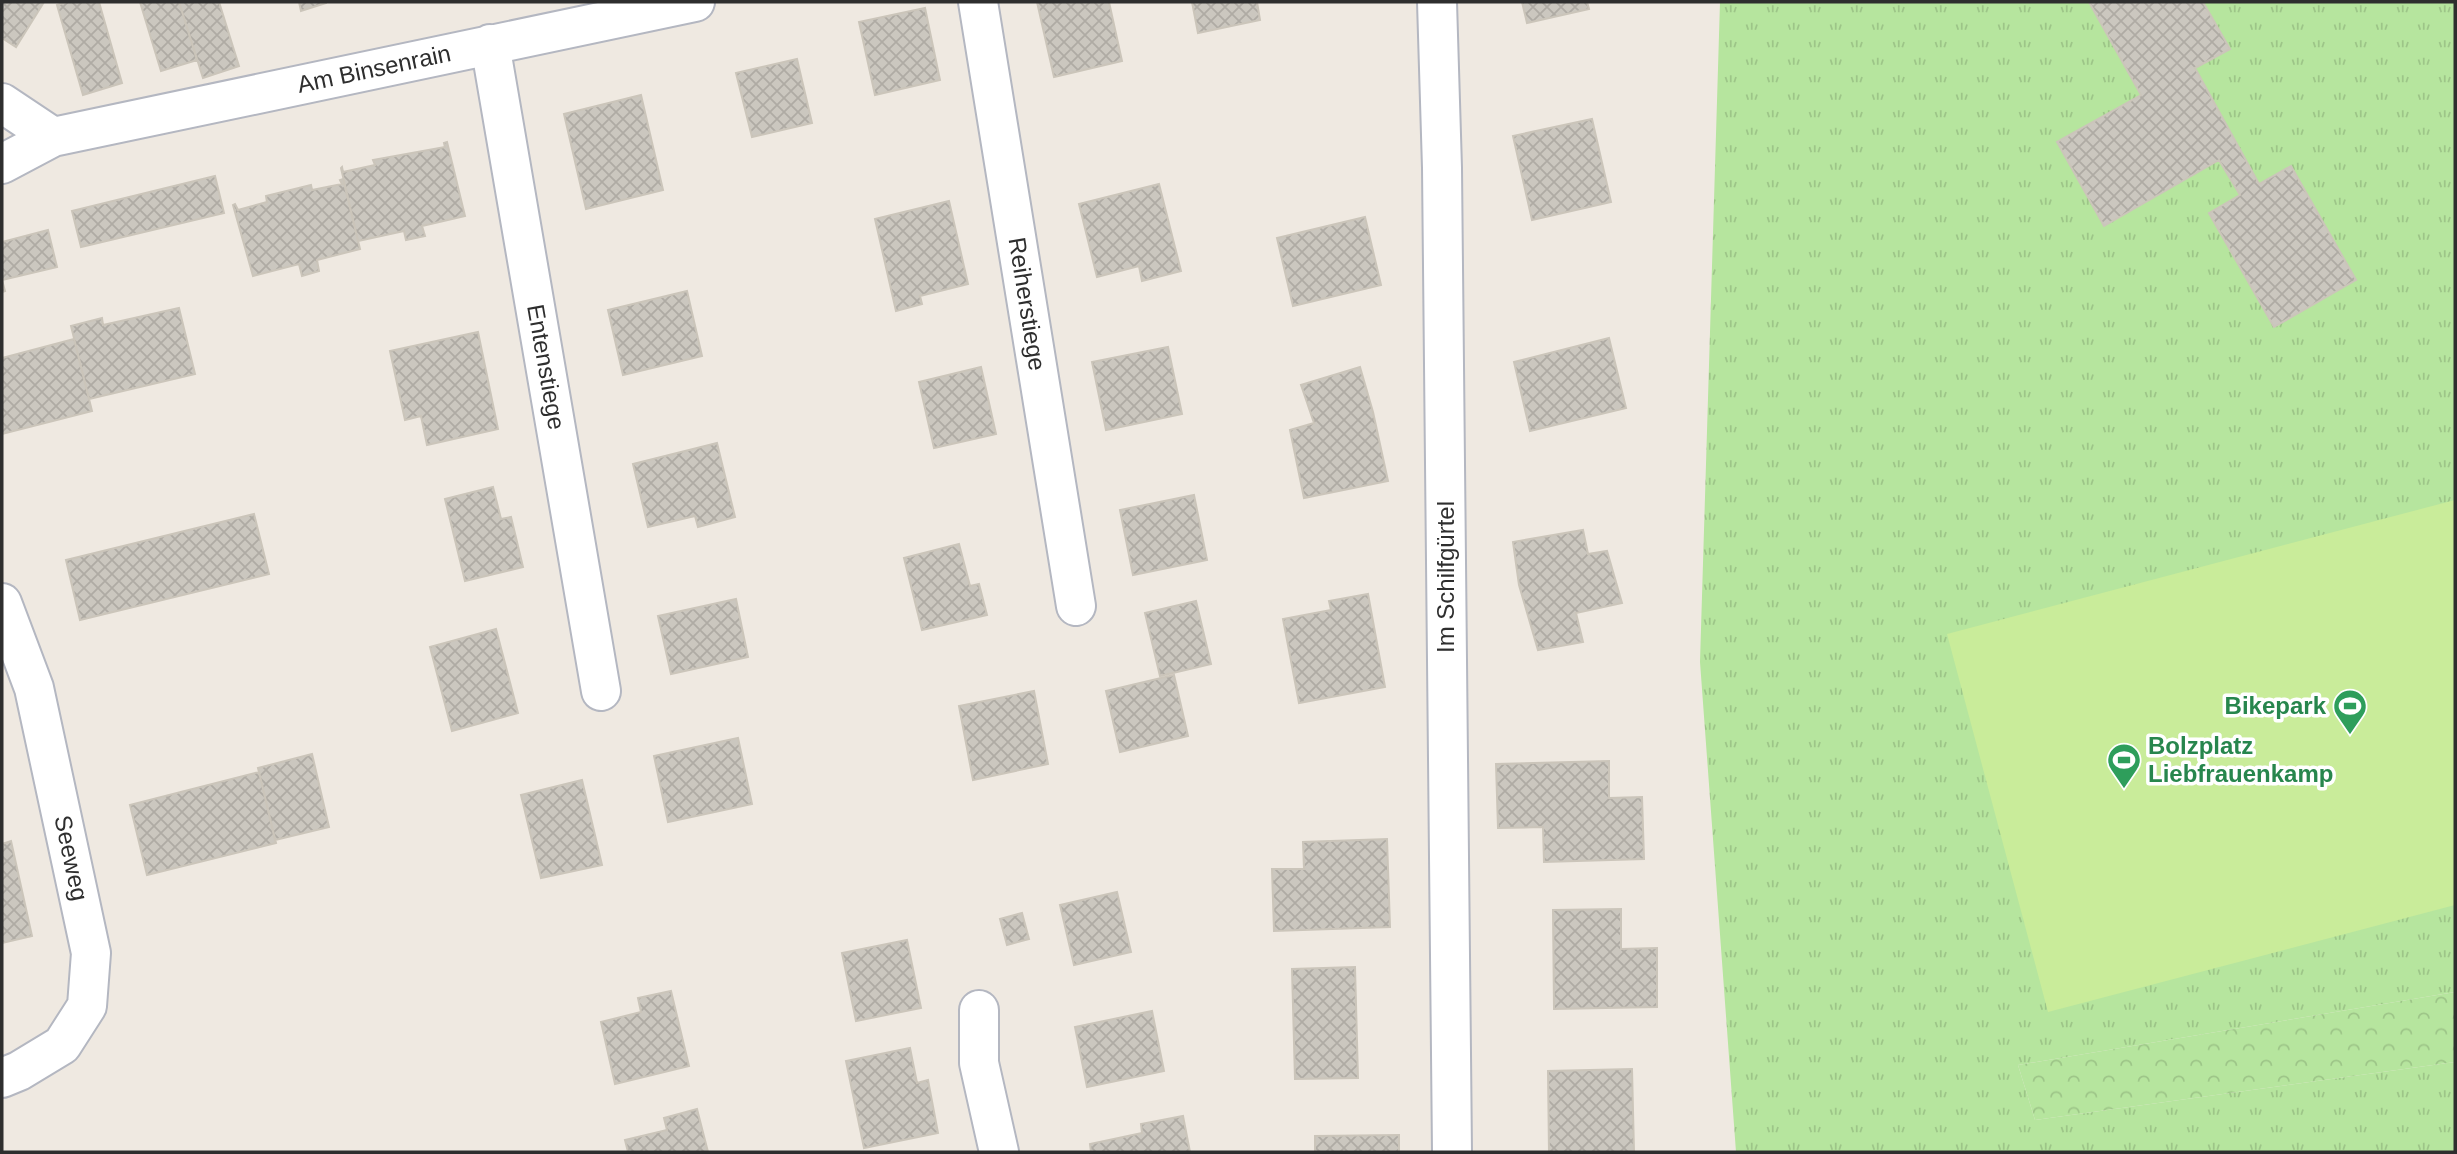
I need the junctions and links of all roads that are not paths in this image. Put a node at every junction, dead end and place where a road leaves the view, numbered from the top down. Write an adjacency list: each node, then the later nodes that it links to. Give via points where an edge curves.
1 (695, 2): 4 (street, Am Binsenrain)
2 (978, 2): 9 (street, Reiherstiege)
3 (1437, 2): 14 (street, Im Schilfgürtel, via 1443,169)
4 (490, 44): 6 (street, Am Binsenrain); 10 (street, Entenstiege)
5 (2, 103): 6 (street)
6 (52, 137): 7 (street, Am Binsenrain)
7 (2, 164)
8 (2, 603): 12 (street, Seeweg, via 34,688 91,953 88,1006 62,1045)
9 (1076, 606)
10 (601, 691)
11 (979, 1010): 13 (street, via 979,1063)
12 (2, 1079)
13 (999, 1152)
14 (1452, 1152)

